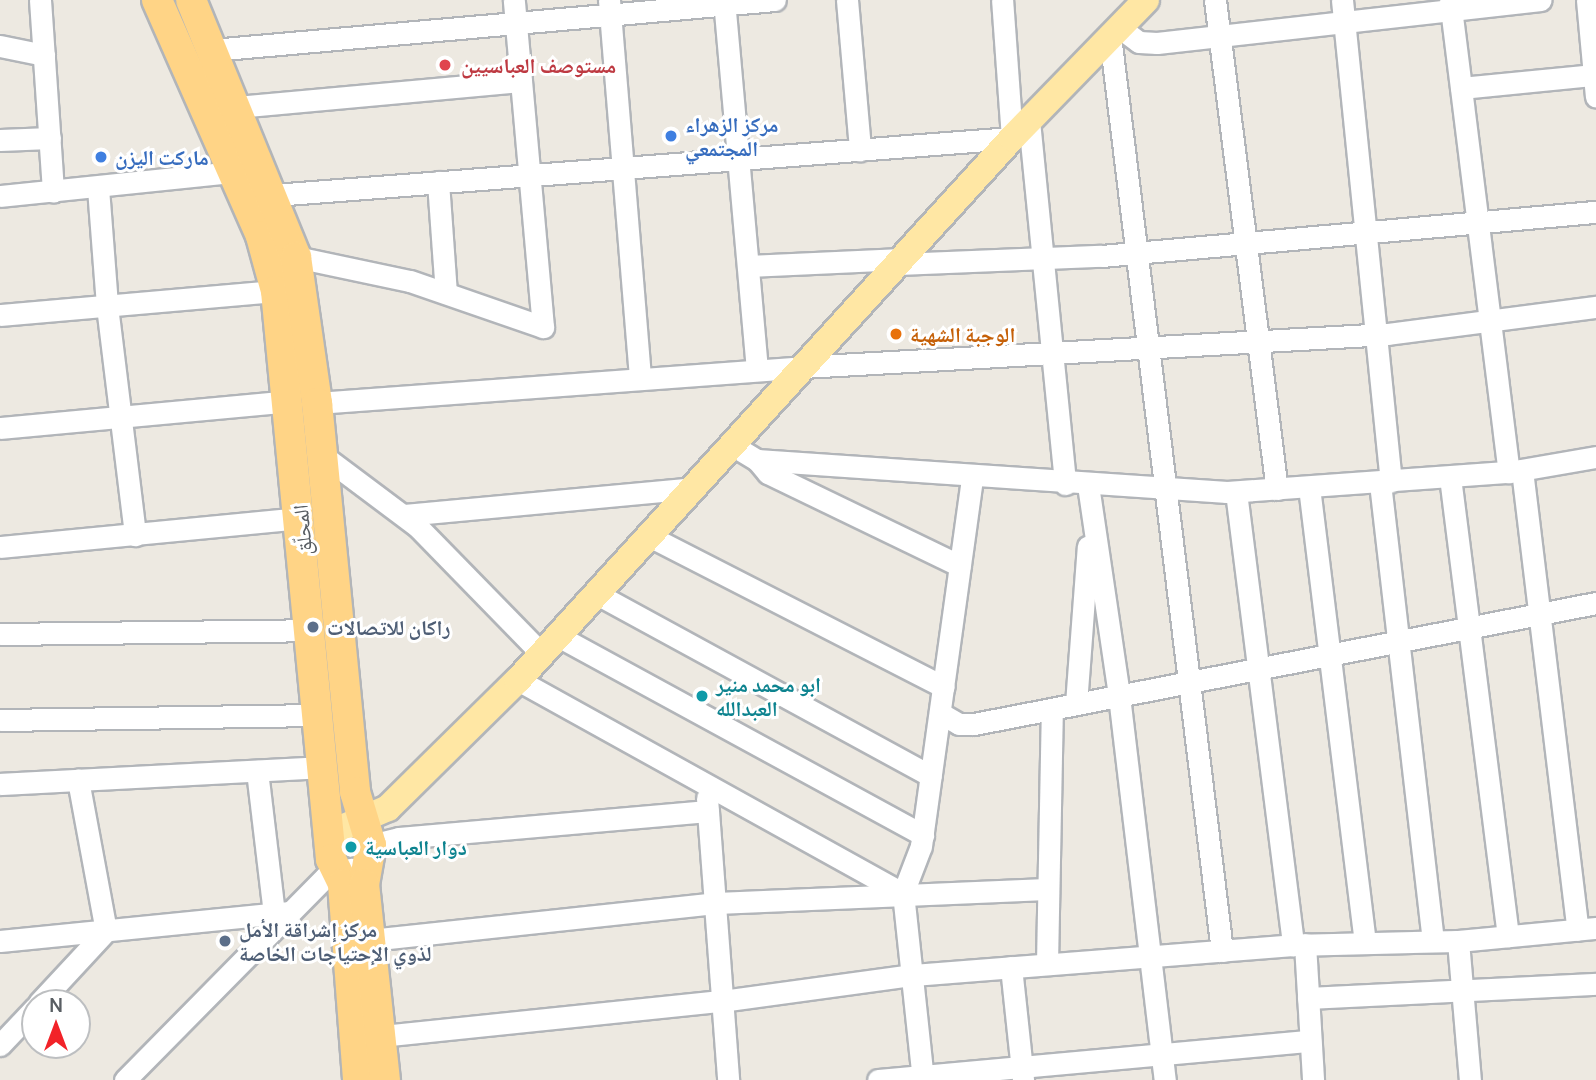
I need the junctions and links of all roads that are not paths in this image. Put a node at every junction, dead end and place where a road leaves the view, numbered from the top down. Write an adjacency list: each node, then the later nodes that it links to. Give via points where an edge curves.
1 (40, 0): 22 (street)
2 (157, 0): 34 (highway, المحلّق)
3 (191, 0): 21 (highway, المحلّق)
4 (514, 0): 17 (street)
5 (775, 0): 13 (street)
6 (847, 0): 31 (street)
7 (1002, 0): 28 (street)
8 (1146, 0): 18 (main road)
9 (1215, 0): 19 (street)
10 (1342, 0): 16 (street)
11 (1541, 0): 14 (street)
12 (1587, 0): 23 (street)
13 (725, 2): 15 (street); 32 (street)
14 (1451, 5): 16 (street); 25 (street)
15 (610, 7): 17 (street); 33 (street)
16 (1344, 22): 19 (street); 43 (street)
17 (516, 23): 21 (street); 24 (street)
18 (1114, 31): 19 (street, via 1148,42); 28 (main road); 45 (street)
19 (1219, 36): 44 (street)
20 (0, 46): 22 (street)
21 (212, 50): 27 (highway, المحلّق)
22 (44, 55): 29 (street)
23 (1594, 75): 25 (street); 26 (street)
24 (521, 81): 27 (street); 35 (street)
25 (1461, 88): 42 (street)
26 (1596, 97)
27 (236, 107): 39 (highway, المحلّق)
28 (1021, 129): 31 (street); 47 (street); 48 (main road)
29 (50, 138): 30 (street); 38 (street)
30 (0, 140)
31 (860, 150): 32 (street)
32 (739, 159): 33 (street); 49 (street)
33 (625, 168): 35 (street); 62 (street)
34 (233, 172): 37 (street); 50 (highway, المحلّق, via 261,236)
35 (530, 175): 36 (street); 51 (street, via 542,327)
36 (438, 182): 39 (street); 51 (street)
37 (98, 188): 38 (street); 52 (street)
38 (53, 192): 40 (street)
39 (274, 195): 46 (highway, المحلّق)
40 (0, 197)
41 (1596, 212): 42 (street)
42 (1478, 222): 43 (street); 55 (street)
43 (1366, 232): 44 (street); 56 (street)
44 (1246, 243): 45 (street); 57 (street)
45 (1136, 253): 47 (street); 58 (street)
46 (296, 257): 51 (street, via 349,265); 63 (highway, المحلّق)
47 (1042, 260): 48 (street); 59 (street)
48 (900, 261): 49 (street); 60 (main road)
49 (748, 266): 61 (street)
50 (276, 291): 52 (street); 63 (highway, المحلّق)
51 (446, 293)
52 (107, 306): 54 (street); 64 (street)
53 (1596, 307): 55 (street)
54 (0, 315)
55 (1490, 321): 56 (street); 70 (street)
56 (1376, 335): 57 (street); 73 (street)
57 (1258, 342): 58 (street); 78 (street)
58 (1148, 348): 59 (street); 79 (street)
59 (1052, 354): 60 (street); 74 (street)
60 (803, 367): 61 (street); 66 (main road)
61 (757, 370): 62 (street)
62 (640, 379): 63 (street)
63 (303, 402): 64 (street); 67 (highway, المحلّق); 83 (highway, المحلّق)
64 (122, 417): 65 (street); 84 (street)
65 (0, 428)
66 (732, 445): 69 (street); 77 (main road)
67 (322, 455): 82 (street); 116 (highway, المحلّق, via 355,793)
68 (1596, 458): 70 (street)
69 (757, 460): 71 (street); 87 (street, via 768,473)
70 (1515, 471): 72 (street); 90 (street)
71 (972, 477): 74 (street); 87 (street)
72 (1450, 477): 73 (street); 91 (street)
73 (1385, 483): 76 (street); 94 (street)
74 (1065, 484): 75 (street)
75 (1088, 485): 79 (street); 81 (street)
76 (1309, 487): 78 (street); 96 (street)
77 (694, 488): 82 (street); 85 (main road)
78 (1277, 489): 80 (street)
79 (1165, 490): 80 (street); 99 (street)
80 (1236, 492): 97 (street)
81 (1091, 509): 101 (street); 102 (street)
82 (404, 515): 95 (street)
83 (301, 518): 84 (street); 92 (highway, المحلّق)
84 (135, 535): 86 (street)
85 (649, 536): 88 (main road); 100 (street)
86 (0, 547)
87 (960, 566): 100 (street)
88 (597, 594): 95 (main road); 109 (street)
89 (1596, 603): 90 (street)
90 (1540, 614): 91 (street); 122 (street)
91 (1469, 628): 94 (street); 124 (street)
92 (311, 630): 93 (street); 105 (highway, المحلّق)
93 (0, 634)
94 (1398, 642): 96 (street); 127 (street)
95 (550, 645): 98 (main road); 115 (street)
96 (1329, 655): 97 (street); 129 (street)
97 (1259, 669): 99 (street); 130 (street)
98 (518, 680): 112 (street); 116 (main road, via 388,808)
99 (1189, 682): 101 (street); 131 (street)
100 (944, 687): 104 (street)
101 (1119, 696): 102 (street); 132 (street)
102 (1076, 704): 103 (street)
103 (1052, 709): 104 (street, via 974,724 959,724); 118 (street)
104 (940, 713): 109 (street)
105 (320, 715): 106 (street); 107 (highway, المحلّق)
106 (0, 720)
107 (324, 767): 108 (street); 114 (highway, المحلّق)
108 (257, 771): 110 (street); 121 (street)
109 (931, 776): 115 (street)
110 (78, 780): 111 (street); 123 (street)
111 (0, 784)
112 (706, 786): 113 (street); 119 (street)
113 (708, 811): 116 (street); 120 (street)
114 (330, 833): 116 (main road); 117 (highway, المحلّق)
115 (923, 835): 119 (street, via 912,880)
116 (367, 843): 117 (street); 125 (highway, المحلّق)
117 (337, 873): 121 (street, via 326,876); 149 (highway, المحلّق, via 343,884)
118 (1048, 889): 119 (street); 133 (street)
119 (903, 893): 120 (street); 135 (street)
120 (715, 903): 125 (street); 140 (street)
121 (281, 913): 123 (street); 148 (street)
122 (1587, 929): 124 (street)
123 (106, 931): 126 (street); 137 (street)
124 (1508, 936): 128 (street)
125 (370, 940): 142 (highway, المحلّق)
126 (0, 941)
127 (1433, 941): 128 (street); 129 (street)
128 (1458, 941): 138 (street)
129 (1365, 943): 130 (street)
130 (1299, 944): 131 (street); 139 (street)
131 (1222, 951): 132 (street)
132 (1152, 956): 133 (street); 145 (street)
133 (1047, 964): 134 (street)
134 (1011, 967): 135 (street); 146 (street)
135 (913, 975): 140 (street); 147 (street)
136 (1596, 984): 138 (street)
137 (52, 989)
138 (1461, 991): 139 (street); 155 (street)
139 (1308, 998): 143 (street)
140 (722, 1001): 142 (street); 151 (street)
141 (21, 1023): 144 (street)
142 (381, 1036): 150 (highway, المحلّق)
143 (1310, 1041): 145 (street); 154 (street)
144 (0, 1045)
145 (1163, 1054): 146 (street); 153 (street)
146 (1023, 1073): 147 (street)
147 (923, 1077): 152 (street)
148 (125, 1080)
149 (358, 1080)
150 (385, 1080)
151 (728, 1080)
152 (878, 1080)
153 (1165, 1080)
154 (1313, 1080)
155 (1470, 1080)

